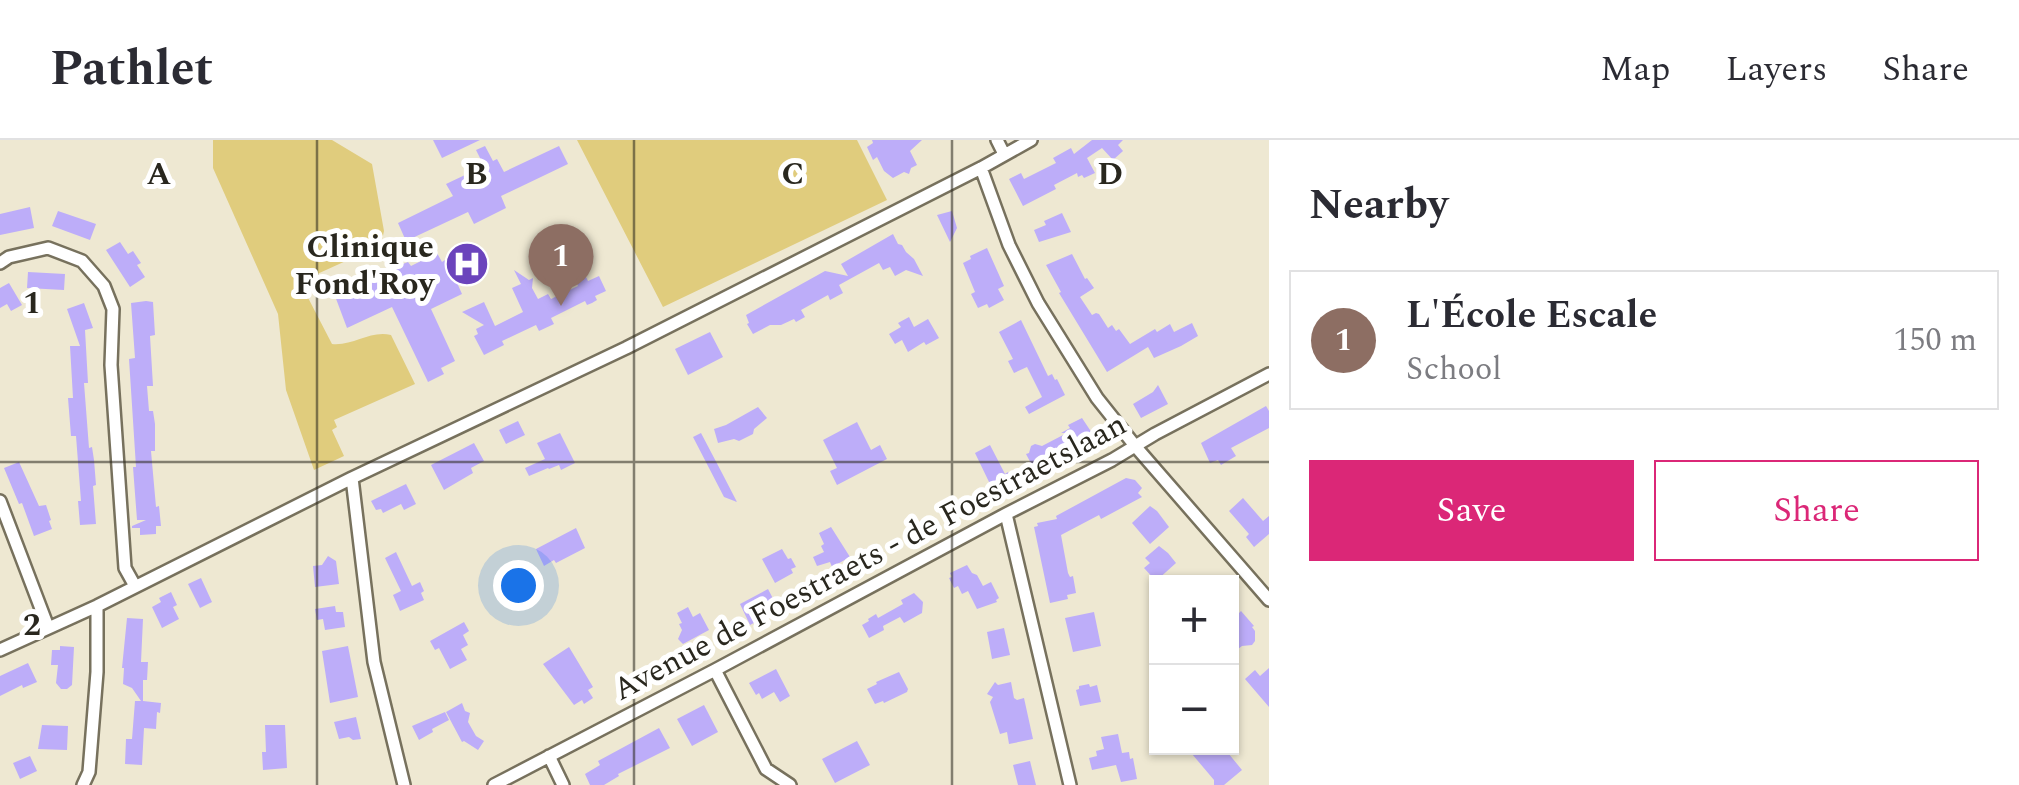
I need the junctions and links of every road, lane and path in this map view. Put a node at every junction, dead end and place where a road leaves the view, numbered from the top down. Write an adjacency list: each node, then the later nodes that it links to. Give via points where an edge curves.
1 (997, 140): 3 (street)
2 (1031, 140): 3 (street)
3 (1004, 154): 4 (street)
4 (981, 168): 7 (street, via 1038,303); 8 (street)
5 (0, 263): 11 (street, via 48,248 82,261 104,286 113,310 126,568)
6 (1269, 374): 7 (street, Avenue de Foestraets - de Foestraetslaan)
7 (1136, 447): 10 (street, Avenue de Foestraets - de Foestraetslaan); 12 (street)
8 (352, 478): 11 (street); 19 (street, via 374,662)
9 (0, 501): 14 (street)
10 (1006, 514): 16 (street, Avenue de Foestraets - de Foestraetslaan); 23 (street)
11 (135, 586): 13 (street)
12 (1269, 600)
13 (97, 606): 14 (street); 18 (street)
14 (48, 628): 15 (street)
15 (0, 650)
16 (715, 670): 17 (street, Avenue de Foestraets - de Foestraetslaan); 22 (street, via 766,769)
17 (549, 756): 20 (street, Avenue de Foestraets - de Foestraetslaan); 21 (street)
18 (83, 785)
19 (404, 785)
20 (494, 785)
21 (563, 785)
22 (790, 785)
23 (1070, 785)

